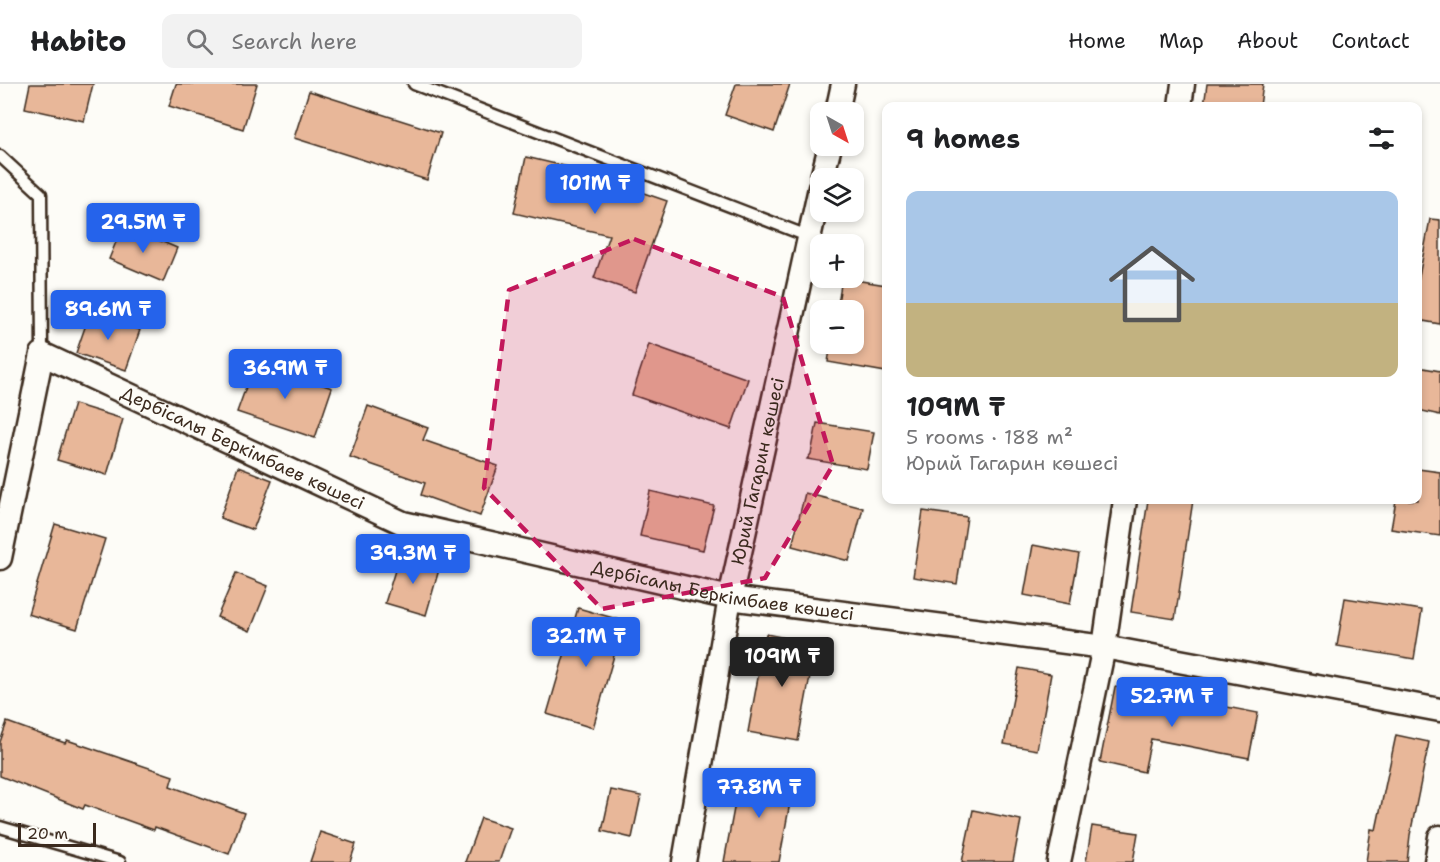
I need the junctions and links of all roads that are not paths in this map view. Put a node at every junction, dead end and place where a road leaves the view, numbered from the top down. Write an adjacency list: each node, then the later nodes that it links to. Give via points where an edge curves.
1 (414, 84): 7 (lane)
2 (843, 84): 4 (street)
3 (1183, 84): 5 (street)
4 (839, 102)
5 (1181, 102)
6 (0, 156): 8 (lane, via 41,194)
7 (810, 237): 11 (street, Юрий Гагарин көшесі)
8 (42, 354): 10 (street); 11 (street, Дербісалы Беркімбаев көшесі, via 403,523)
9 (1124, 504): 12 (street)
10 (0, 558)
11 (730, 598): 12 (street, Дербісалы Беркімбаев көшесі); 17 (street, Юрий Гагарин көшесі)
12 (1104, 647): 13 (street, Дербісалы Беркімбаев көшесі); 18 (street)
13 (1440, 710)
14 (0, 827): 16 (lane)
15 (1440, 837): 19 (street)
16 (120, 862)
17 (684, 862)
18 (1059, 862)
19 (1436, 862)

